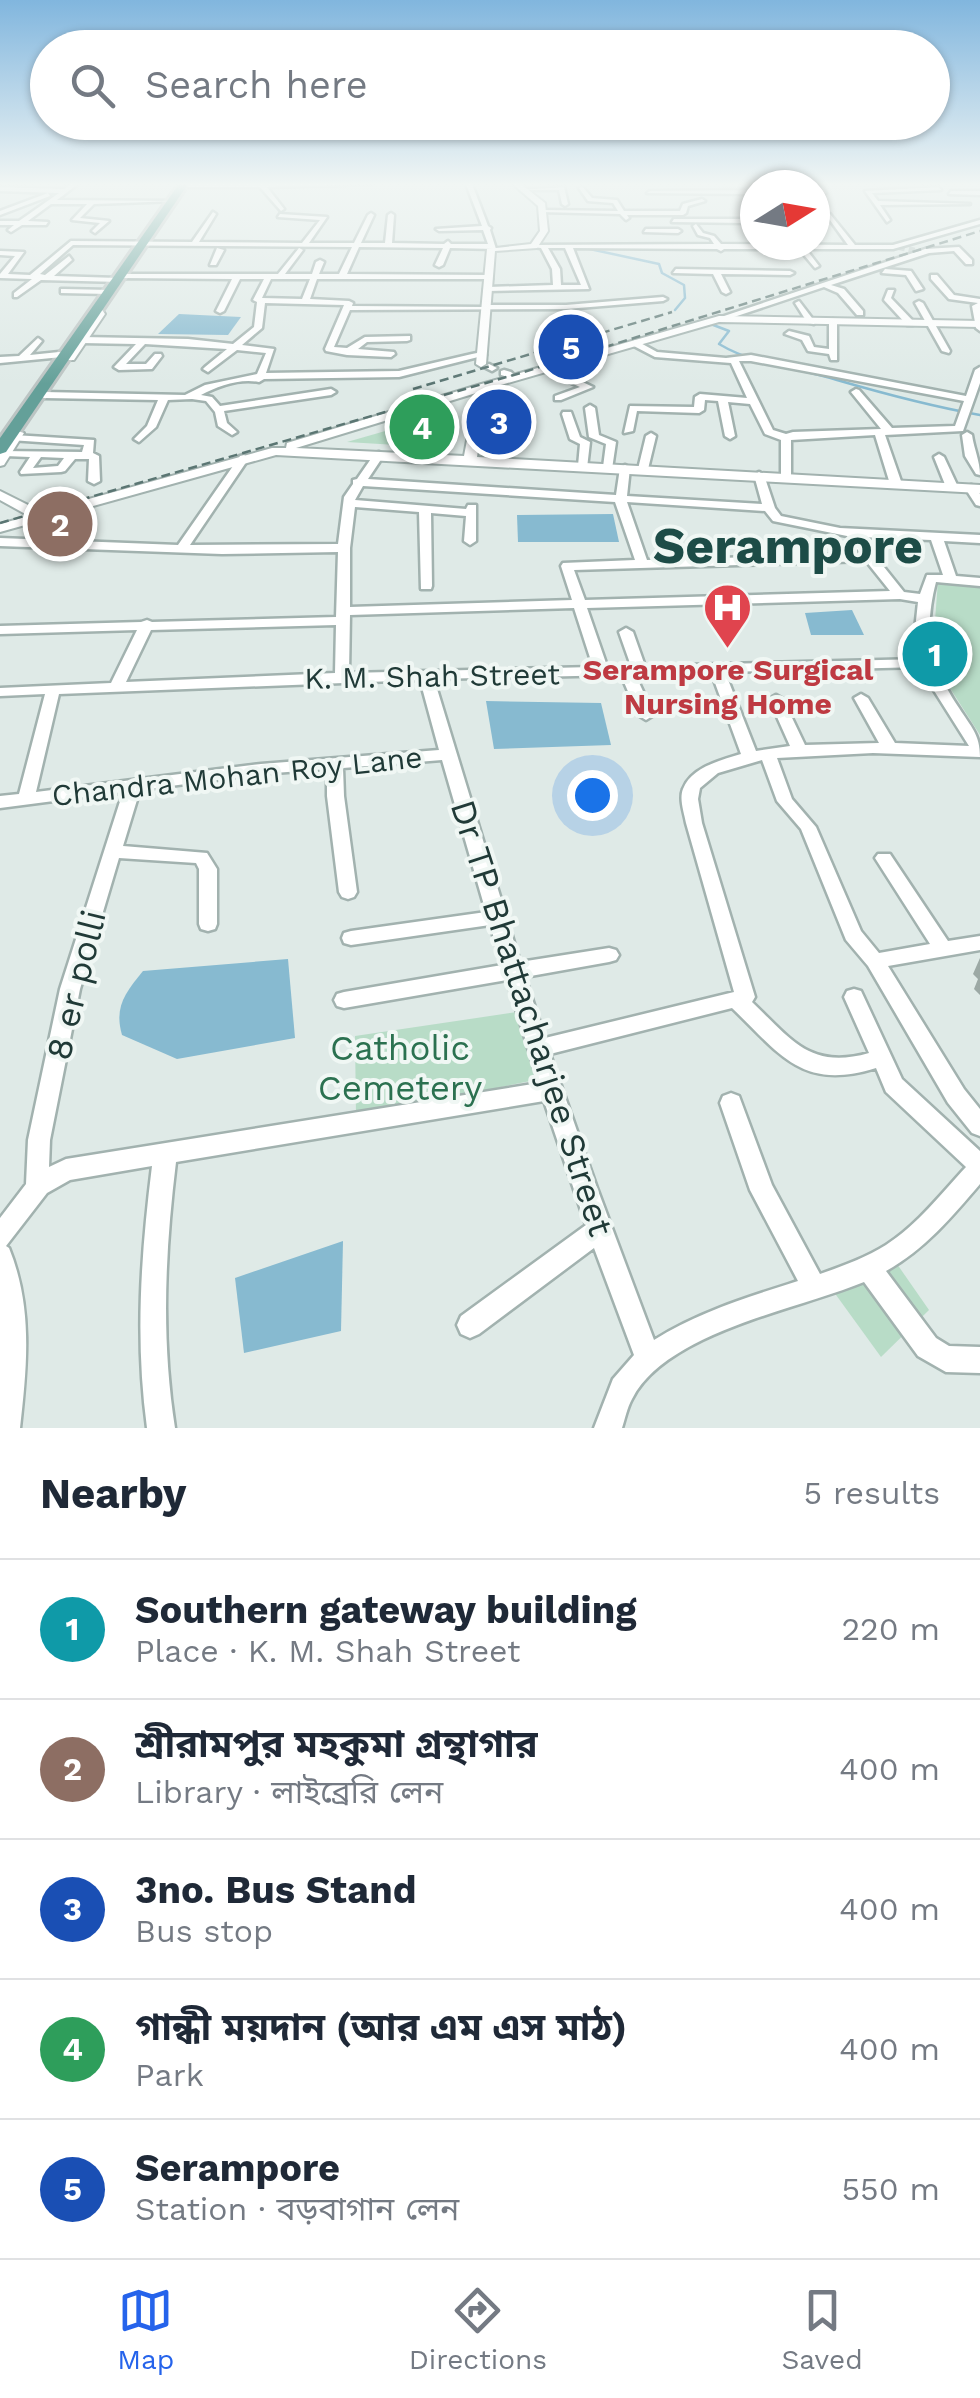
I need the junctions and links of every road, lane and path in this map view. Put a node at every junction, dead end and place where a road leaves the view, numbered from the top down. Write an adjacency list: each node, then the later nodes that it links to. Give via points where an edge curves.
1 (220, 250): 22 (street)
2 (63, 251): 32 (street)
3 (139, 251): 41 (main road)
4 (302, 251): 34 (street)
5 (356, 251): 36 (street)
6 (409, 251): 38 (street)
7 (448, 251): 24 (street)
8 (492, 251): 39 (street)
9 (542, 251): 45 (street, via 556,269)
10 (570, 251): 45 (street, via 587,286)
11 (633, 251): 16 (street)
12 (675, 251): 16 (street)
13 (936, 251): 26 (street)
14 (958, 251): 21 (street)
15 (0, 253): 31 (street, via 21,254)
16 (667, 256): 20 (street)
17 (69, 258): 32 (street)
18 (809, 260): 25 (street)
19 (320, 262): 35 (street)
20 (754, 262): 29 (street)
21 (969, 262)
22 (213, 263)
23 (87, 265): 40 (street)
24 (439, 265)
25 (814, 266)
26 (876, 269): 43 (street); 58 (street, via 905,272 916,286 936,280 953,297)
27 (676, 270): 28 (street)
28 (716, 272): 29 (street); 49 (street)
29 (758, 272): 30 (street); 42 (street)
30 (790, 273)
31 (1, 276): 32 (street)
32 (41, 276): 40 (street); 51 (street)
33 (237, 276): 34 (street); 41 (street); 62 (street)
34 (274, 276): 35 (street); 53 (street)
35 (311, 277): 36 (street); 54 (street)
36 (342, 277): 37 (street)
37 (362, 277): 38 (street); 59 (street)
38 (400, 277): 39 (street)
39 (488, 277): 46 (street)
40 (67, 278): 41 (street)
41 (120, 278): 48 (main road)
42 (762, 282)
43 (824, 285): 63 (street, via 840,290); 64 (street)
44 (638, 287): 55 (street)
45 (556, 288): 46 (street)
46 (488, 289): 61 (street)
47 (64, 291): 48 (street)
48 (110, 292): 60 (main road)
49 (726, 292)
50 (891, 292): 67 (street, via 887,298)
51 (17, 296)
52 (664, 299): 55 (street)
53 (261, 301): 54 (street); 76 (street, via 258,328)
54 (304, 301): 59 (street)
55 (643, 301): 61 (street)
56 (919, 302): 68 (street)
57 (799, 303): 65 (street)
58 (980, 303): 69 (street)
59 (349, 306): 61 (street); 77 (street, via 328,348)
60 (98, 307): 72 (street); 81 (street); 120 (main road)
61 (488, 308): 88 (street)
62 (220, 310)
63 (860, 313)
64 (719, 318): 65 (street); 75 (street)
65 (811, 322): 66 (street)
66 (833, 322): 67 (street); 78 (street)
67 (910, 323): 68 (street)
68 (932, 324): 69 (street); 79 (street)
69 (980, 325)
70 (789, 334): 78 (street, via 806,338 813,350)
71 (407, 338): 77 (street, via 366,340)
72 (82, 340): 74 (street); 99 (street)
73 (38, 341): 86 (street)
74 (143, 341): 76 (street); 89 (street, via 119,366)
75 (635, 343): 84 (street, via 658,355); 90 (street)
76 (231, 347): 83 (street); 87 (street, via 271,351)
77 (346, 352): 80 (street)
78 (834, 352): 93 (street)
79 (946, 352)
80 (391, 354)
81 (60, 355): 86 (street); 120 (street)
82 (158, 356): 89 (street, via 149,367)
83 (220, 358): 87 (street); 91 (street)
84 (730, 359): 93 (street); 107 (street)
85 (0, 360): 86 (street)
86 (20, 360)
87 (267, 360): 95 (street)
88 (485, 363): 94 (street, via 400,374)
89 (134, 368): 100 (street)
90 (548, 368): 96 (street); 104 (street, via 588,386)
91 (208, 369)
92 (980, 370): 106 (street)
93 (829, 374): 106 (street)
94 (294, 376): 95 (street); 102 (street)
95 (260, 379): 101 (street, via 205,387)
96 (482, 387): 121 (street); 128 (street)
97 (332, 392): 102 (street)
98 (856, 392): 114 (street)
99 (44, 395): 100 (street); 120 (street)
100 (110, 395): 103 (street)
101 (190, 396): 103 (street); 109 (street, via 208,398)
102 (295, 397): 109 (street)
103 (164, 398): 118 (street)
104 (558, 398)
105 (722, 398): 107 (street); 111 (street, via 699,397 696,410 632,408); 116 (street)
106 (969, 400): 113 (street)
107 (755, 402): 117 (street, via 769,432)
108 (590, 408): 130 (street, via 594,437 611,441)
109 (218, 409): 112 (street)
110 (567, 414): 129 (street, via 575,439 585,442)
111 (628, 431)
112 (232, 432)
113 (963, 432): 114 (street); 119 (street); 133 (street)
114 (884, 433): 117 (street); 138 (street)
115 (650, 436): 132 (street)
116 (730, 436)
117 (786, 438): 135 (street)
118 (139, 439)
119 (980, 443)
120 (4, 444): 122 (street); 124 (street, via 90,442)
121 (276, 450): 125 (street); 127 (street)
122 (38, 454): 123 (street); 123 (street, via 26,472 61,469)
123 (72, 455): 124 (street)
124 (87, 455): 136 (street, via 97,458)
125 (379, 455): 128 (street); 137 (street)
126 (938, 457): 139 (street)
127 (244, 458): 149 (street); 157 (street)
128 (473, 460): 129 (street); 140 (street)
129 (584, 466): 130 (street)
130 (608, 467): 131 (street)
131 (626, 468): 132 (street); 143 (street)
132 (643, 469): 134 (street)
133 (980, 472)
134 (759, 475): 135 (street); 146 (street)
135 (786, 477): 138 (street)
136 (94, 481)
137 (357, 482): 140 (street); 144 (street)
138 (896, 484): 139 (street)
139 (952, 487): 141 (street)
140 (472, 488): 143 (street); 148 (street)
141 (976, 489): 145 (street)
142 (0, 495): 149 (street)
143 (622, 496): 146 (street); 159 (street)
144 (350, 503): 147 (street); 156 (street)
145 (980, 503)
146 (769, 508): 151 (street, via 775,518)
147 (425, 509): 148 (street); 162 (street)
148 (472, 513): 155 (street)
149 (41, 517): 150 (street)
150 (0, 528)
151 (851, 533): 152 (street); 158 (street)
152 (936, 536): 153 (street); 160 (street)
153 (980, 539)
154 (0, 542): 157 (street)
155 (470, 542)
156 (344, 548): 157 (street); 166 (street)
157 (181, 549)
158 (868, 557): 159 (street); 163 (street)
159 (640, 562): 165 (street, via 567,566)
160 (951, 579): 161 (street); 164 (street, via 931,578)
161 (980, 582)
162 (426, 586)
163 (900, 595): 164 (street); 165 (street)
164 (925, 599): 170 (street)
165 (579, 604): 166 (street); 173 (street)
166 (343, 616): 167 (street); 175 (street)
167 (147, 624): 168 (street); 176 (street)
168 (0, 630)
169 (626, 632): 172 (street)
170 (924, 663): 171 (street, K. M. Shah Street); 184 (street)
171 (716, 668): 172 (street, K. M. Shah Street); 186 (street)
172 (634, 671): 173 (street, K. M. Shah Street); 181 (street)
173 (602, 672): 174 (street, K. M. Shah Street)
174 (426, 677): 175 (street, K. M. Shah Street); 185 (street, Dr TP Bhattacharjee Street)
175 (342, 678): 176 (street, K. M. Shah Street)
176 (116, 687): 177 (street, K. M. Shah Street)
177 (53, 690): 178 (street, K. M. Shah Street); 189 (street, Chandra Mohan Roy Lane)
178 (0, 692)
179 (861, 698): 182 (street)
180 (776, 699): 183 (street)
181 (646, 715)
182 (890, 748): 183 (street); 184 (street)
183 (800, 751): 186 (street)
184 (980, 751)
185 (448, 754): 187 (street, Chandra Mohan Roy Lane); 194 (street, Dr TP Bhattacharjee Street)
186 (758, 755): 200 (street, via 813,838 852,935); 204 (street, via 708,773 690,793 745,987)
187 (335, 763): 188 (street, Chandra Mohan Roy Lane); 193 (street, via 333,802)
188 (133, 785): 189 (street, Chandra Mohan Roy Lane); 191 (street, 8 er polli)
189 (26, 798): 190 (street, Chandra Mohan Roy Lane)
190 (0, 802)
191 (112, 852): 195 (street, via 201,857 208,868); 212 (street, 8 er polli, via 70,988 40,1140)
192 (884, 858): 198 (street)
193 (348, 892)
194 (496, 917): 196 (street); 201 (street, Dr TP Bhattacharjee Street)
195 (208, 924)
196 (351, 938)
197 (980, 943): 198 (street)
198 (942, 949): 200 (street)
199 (609, 956): 201 (street)
200 (875, 961): 209 (street)
201 (514, 972): 203 (street); 205 (street, Dr TP Bhattacharjee Street)
202 (854, 997): 206 (street)
203 (344, 1000)
204 (738, 1002): 205 (street); 206 (street, via 815,1064 838,1068)
205 (538, 1048): 207 (street, Dr TP Bhattacharjee Street)
206 (880, 1058): 211 (street, via 902,1095)
207 (552, 1090): 210 (street); 213 (street, Dr TP Bhattacharjee Street)
208 (732, 1103): 217 (street, via 758,1180)
209 (980, 1126)
210 (164, 1156): 212 (street, via 66,1170); 222 (street, via 150,1347)
211 (980, 1167): 216 (street, via 917,1235)
212 (38, 1188): 214 (street)
213 (599, 1230): 218 (street); 219 (street, Dr TP Bhattacharjee Street)
214 (0, 1237)
215 (0, 1256): 221 (street, via 15,1346)
216 (868, 1267): 217 (street); 220 (street, via 936,1354)
217 (814, 1288): 219 (street)
218 (470, 1325)
219 (647, 1356): 223 (street, via 624,1381)
220 (980, 1360)
221 (6, 1428)
222 (161, 1428)
223 (608, 1428)

